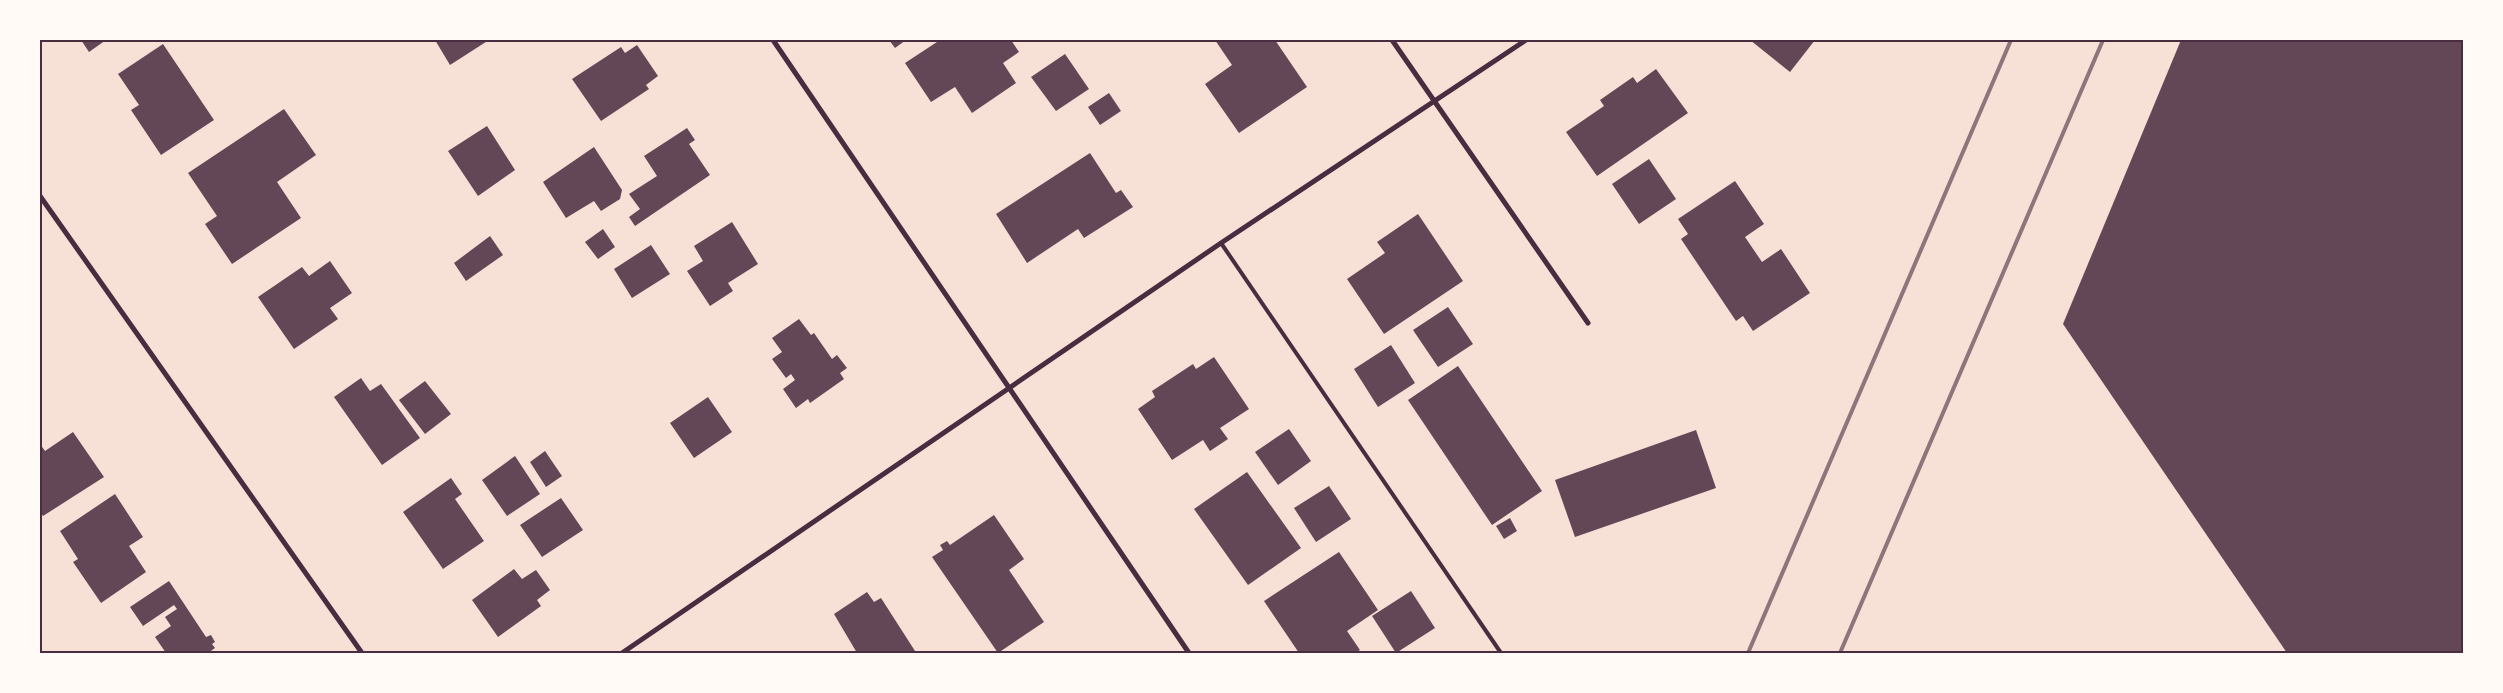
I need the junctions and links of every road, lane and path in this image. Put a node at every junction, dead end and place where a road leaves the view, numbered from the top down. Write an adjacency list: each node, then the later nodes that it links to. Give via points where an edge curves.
1 (773, 40): 8 (street)
2 (1392, 40): 4 (street)
3 (1526, 40): 4 (street)
4 (1434, 102): 6 (street); 7 (street)
5 (40, 196): 9 (street)
6 (1221, 243): 8 (street); 12 (lane)
7 (1588, 323)
8 (1010, 389): 10 (street); 11 (street)
9 (362, 653)
10 (622, 653)
11 (1189, 653)
12 (1501, 653)

